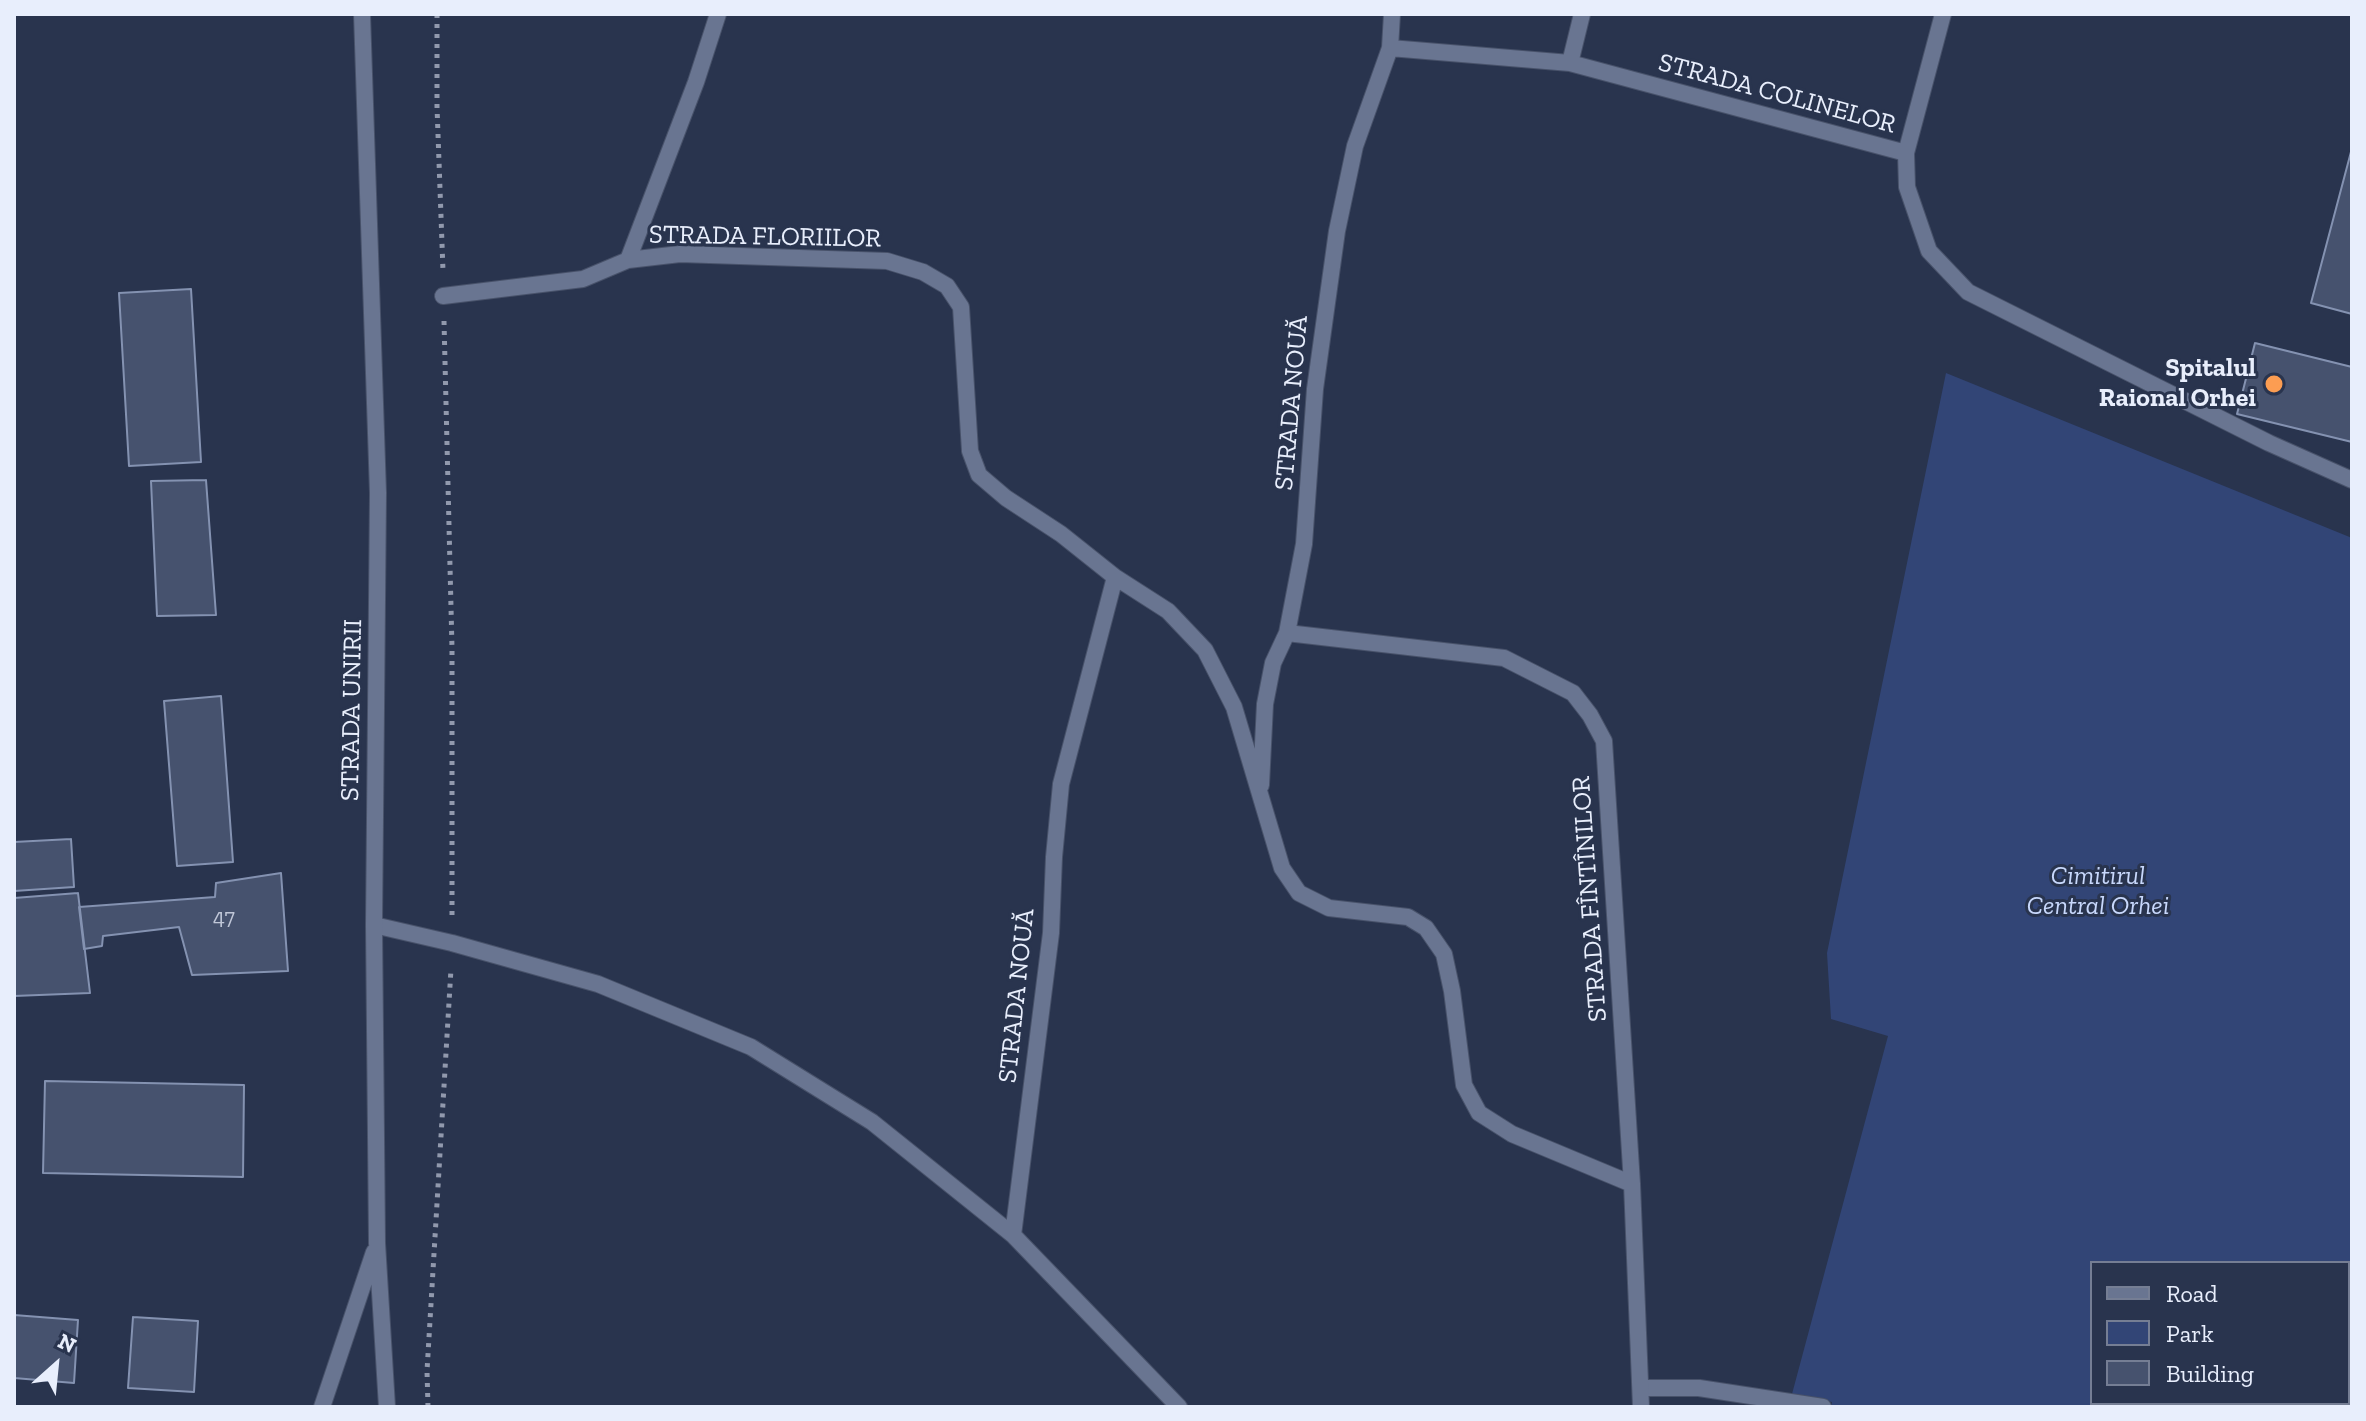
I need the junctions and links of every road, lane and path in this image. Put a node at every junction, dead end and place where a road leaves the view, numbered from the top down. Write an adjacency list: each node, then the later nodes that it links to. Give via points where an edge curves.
1 (362, 14): 16 (street, STRADA UNIRII, via 378,493)
2 (437, 14): 11 (path)
3 (718, 14): 10 (street)
4 (1392, 14): 7 (street, STRADA NOUĂ)
5 (1582, 14): 8 (street)
6 (1943, 14): 9 (street)
7 (1390, 48): 8 (street, STRADA COLINELOR); 14 (street, STRADA NOUĂ, via 1355,146 1337,231 1315,389 1304,544)
8 (1570, 63): 9 (street, STRADA COLINELOR)
9 (1906, 153): 12 (street, STRADA COLINELOR, via 1907,187 1929,251 1968,292)
10 (628, 260): 11 (street, STRADA FLORIILOR, via 583,279); 13 (street, STRADA FLORIILOR, via 680,254 887,261 947,286 961,307 970,451 979,475)
11 (443, 296): 17 (path, via 452,648)
12 (2352, 480)
13 (1115, 577): 15 (street, STRADA FLORIILOR, via 1168,611 1205,650 1234,707); 19 (street, STRADA NOUĂ, via 1061,784 1051,933)
14 (1287, 633): 15 (street, STRADA NOUĂ, via 1273,663 1265,704); 18 (street, STRADA FÎNTÎNILOR, via 1504,658 1573,693 1590,715 1604,741)
15 (1260, 799): 18 (street, STRADA FLORIILOR, via 1282,868 1299,893 1329,908 1408,917 1426,928 1444,954 1464,1085 1479,1113 1512,1134)
16 (374, 925): 17 (street); 20 (street, STRADA UNIRII)
17 (452, 943): 19 (street, via 598,984 751,1047 872,1122); 24 (path)
18 (1632, 1184): 21 (street, STRADA FÎNTÎNILOR)
19 (1013, 1235): 25 (street)
20 (377, 1243): 22 (street); 23 (street, STRADA UNIRII)
21 (1641, 1388): 26 (street, STRADA FÎNTÎNILOR); 27 (street, via 1699,1388)
22 (322, 1407)
23 (387, 1407)
24 (428, 1407)
25 (1179, 1407)
26 (1641, 1407)
27 (1823, 1407)

